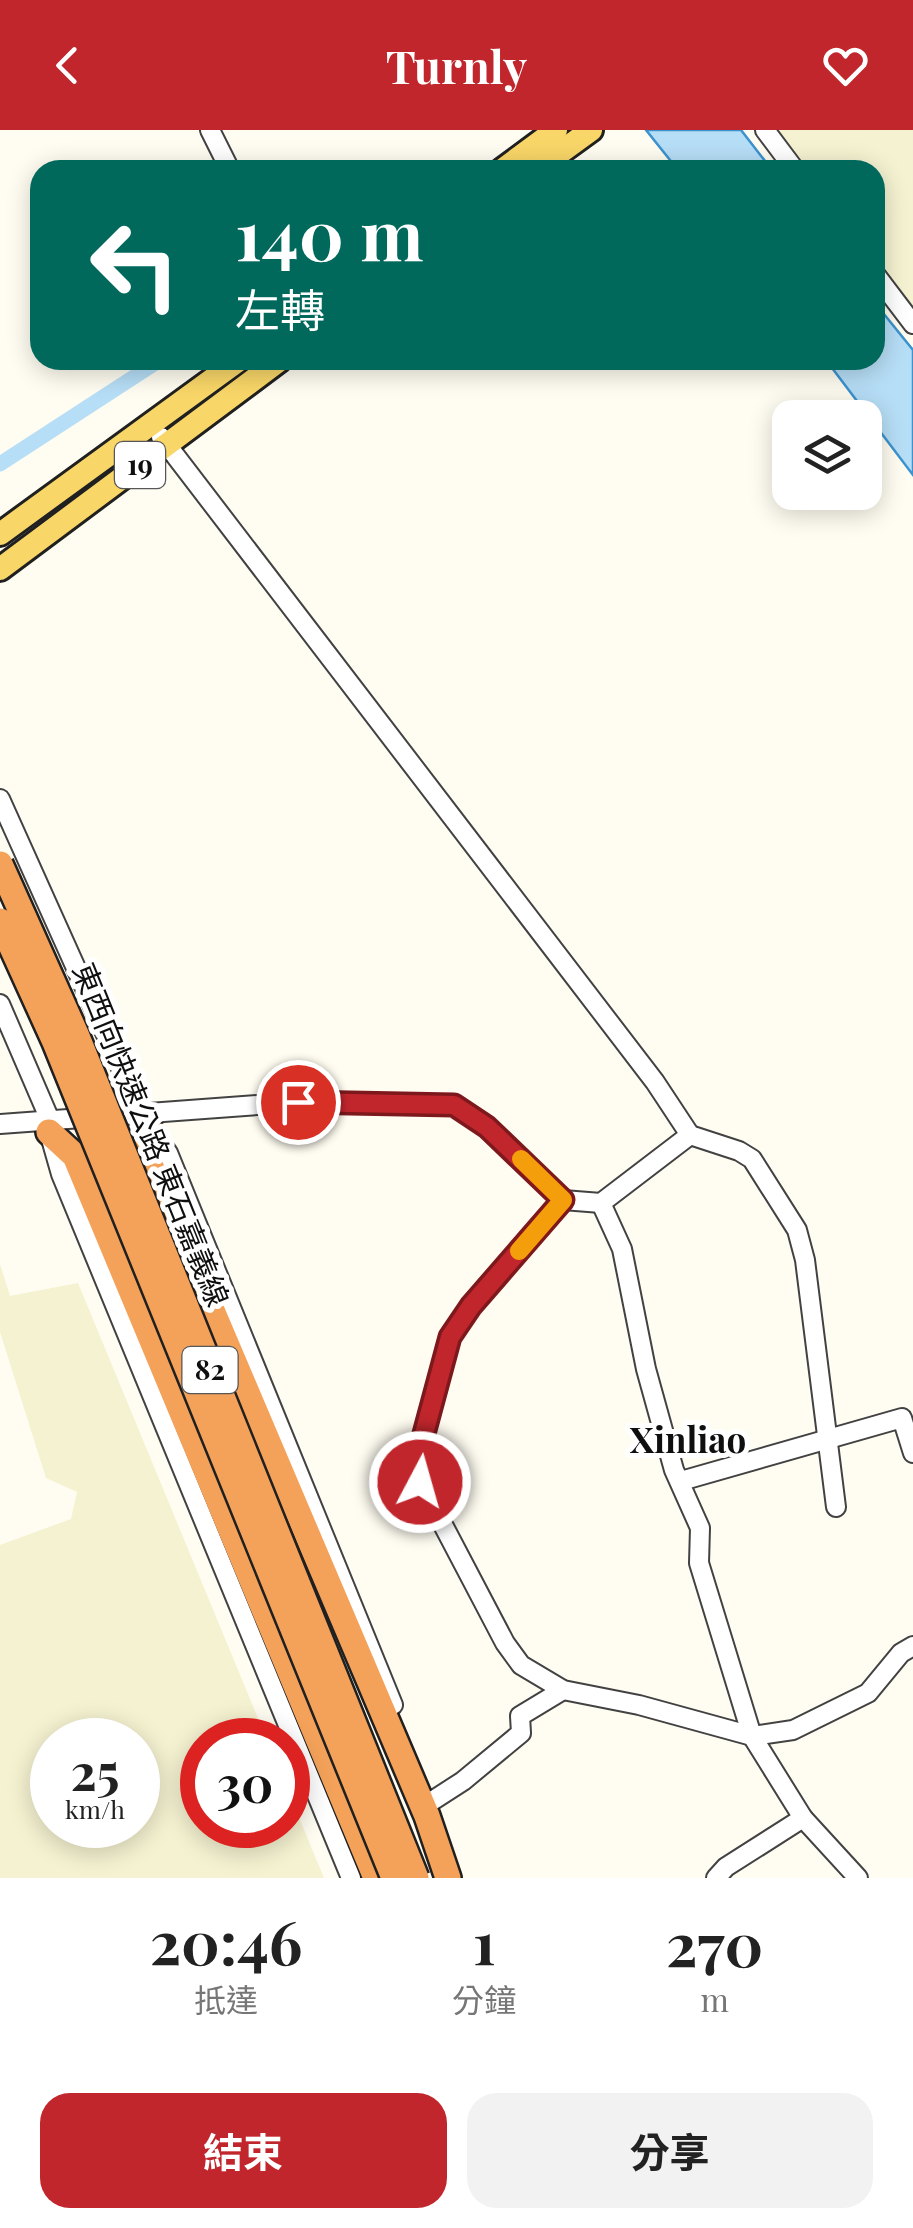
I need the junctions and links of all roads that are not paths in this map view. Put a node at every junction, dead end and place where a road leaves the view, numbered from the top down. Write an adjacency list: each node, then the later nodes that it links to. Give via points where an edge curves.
1 (210, 130): 5 (street)
2 (556, 130): 6 (main road)
3 (591, 130): 7 (main road)
4 (765, 130): 8 (street)
5 (225, 160)
6 (516, 160)
7 (550, 160)
8 (788, 160)
9 (885, 287): 10 (street)
10 (913, 324)
11 (225, 370): 13 (main road, 19)
12 (267, 370): 14 (main road, 19)
13 (152, 424): 14 (street); 15 (main road, 19)
14 (166, 445): 16 (main road, 19); 24 (street)
15 (0, 534)
16 (0, 569)
17 (0, 799): 21 (street)
18 (0, 864): 39 (highway, 東西向快速公路 東石嘉義線 / 82, bridge, via 76,1034)
19 (0, 921): 38 (highway, 東西向快速公路 東石嘉義線 / 82, bridge)
20 (0, 1004): 23 (street)
21 (145, 1121): 23 (street); 25 (street, via 298,1102 454,1105 487,1127); 34 (street, via 168,1153); 40 (highway, via 146,1155)
22 (0, 1124): 23 (street)
23 (49, 1126): 36 (street, via 61,1174); 37 (highway, via 76,1156)
24 (690, 1135): 26 (street); 27 (street, via 752,1159 797,1230)
25 (563, 1200): 26 (street); 32 (street, via 450,1337 417,1468 505,1643 521,1665)
26 (601, 1203): 29 (street, via 622,1249 646,1369)
27 (827, 1442): 28 (street, via 902,1418); 29 (street); 30 (street)
28 (913, 1452)
29 (681, 1481): 33 (street, via 700,1528 699,1563)
30 (836, 1507)
31 (913, 1646): 33 (street, via 868,1694 793,1730)
32 (563, 1690): 33 (street); 34 (street, via 520,1716 521,1734)
33 (752, 1736): 35 (street)
34 (432, 1801): 41 (street)
35 (803, 1818): 42 (street); 43 (street)
36 (351, 1878)
37 (376, 1878)
38 (394, 1878)
39 (416, 1878)
40 (448, 1878)
41 (461, 1878)
42 (716, 1878)
43 (858, 1878)

